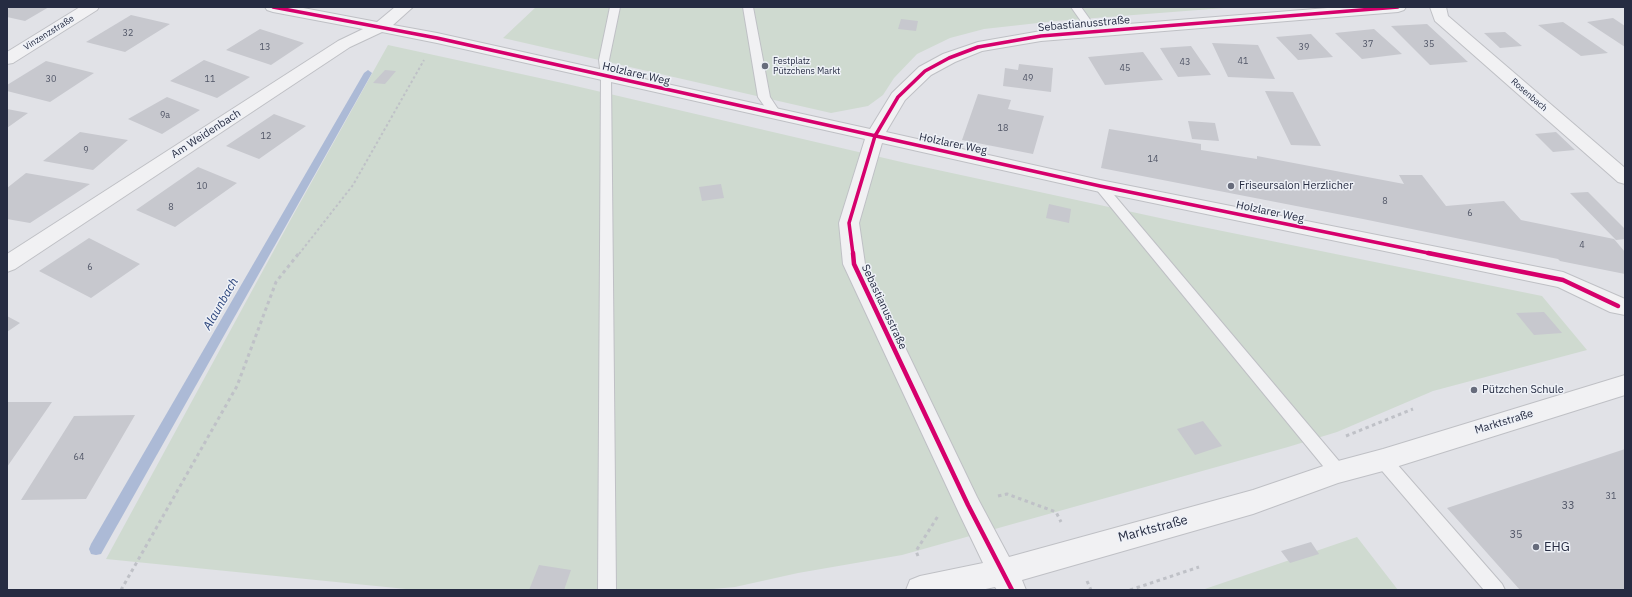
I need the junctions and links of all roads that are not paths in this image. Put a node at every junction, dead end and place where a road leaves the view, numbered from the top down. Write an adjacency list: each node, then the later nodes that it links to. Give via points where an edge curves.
1 (91, 7): 11 (street, Vinzenzstraße)
2 (273, 7): 9 (street, Holzlarer Weg)
3 (405, 7): 9 (street, Am Weidenbach)
4 (615, 7): 12 (lane, via 604,60)
5 (748, 7): 13 (lane, via 764,97)
6 (1076, 7): 10 (lane)
7 (1398, 7): 10 (street, Sebastianusstraße)
8 (1438, 7): 15 (street, Rosenbach, via 1441,18)
9 (380, 27): 12 (street, Holzlarer Weg); 17 (street, Am Weidenbach, via 344,44)
10 (1094, 32): 14 (street, Sebastianusstraße, via 1002,42 978,47 949,58 925,70 898,97)
11 (7, 59)
12 (606, 76): 13 (street, Holzlarer Weg); 23 (lane)
13 (776, 114): 14 (street, Holzlarer Weg)
14 (875, 136): 16 (street, Holzlarer Weg); 22 (street, Sebastianusstraße, via 849,224 854,264)
15 (1625, 178)
16 (1100, 186): 18 (street, Holzlarer Weg, via 1563,280); 21 (lane)
17 (7, 264)
18 (1621, 307)
19 (1625, 385): 20 (street, Marktstraße)
20 (1383, 460): 21 (street, Marktstraße); 25 (lane)
21 (1338, 472): 22 (street, Marktstraße)
22 (1007, 581): 24 (street, Marktstraße)
23 (607, 590)
24 (920, 590)
25 (1496, 590)

